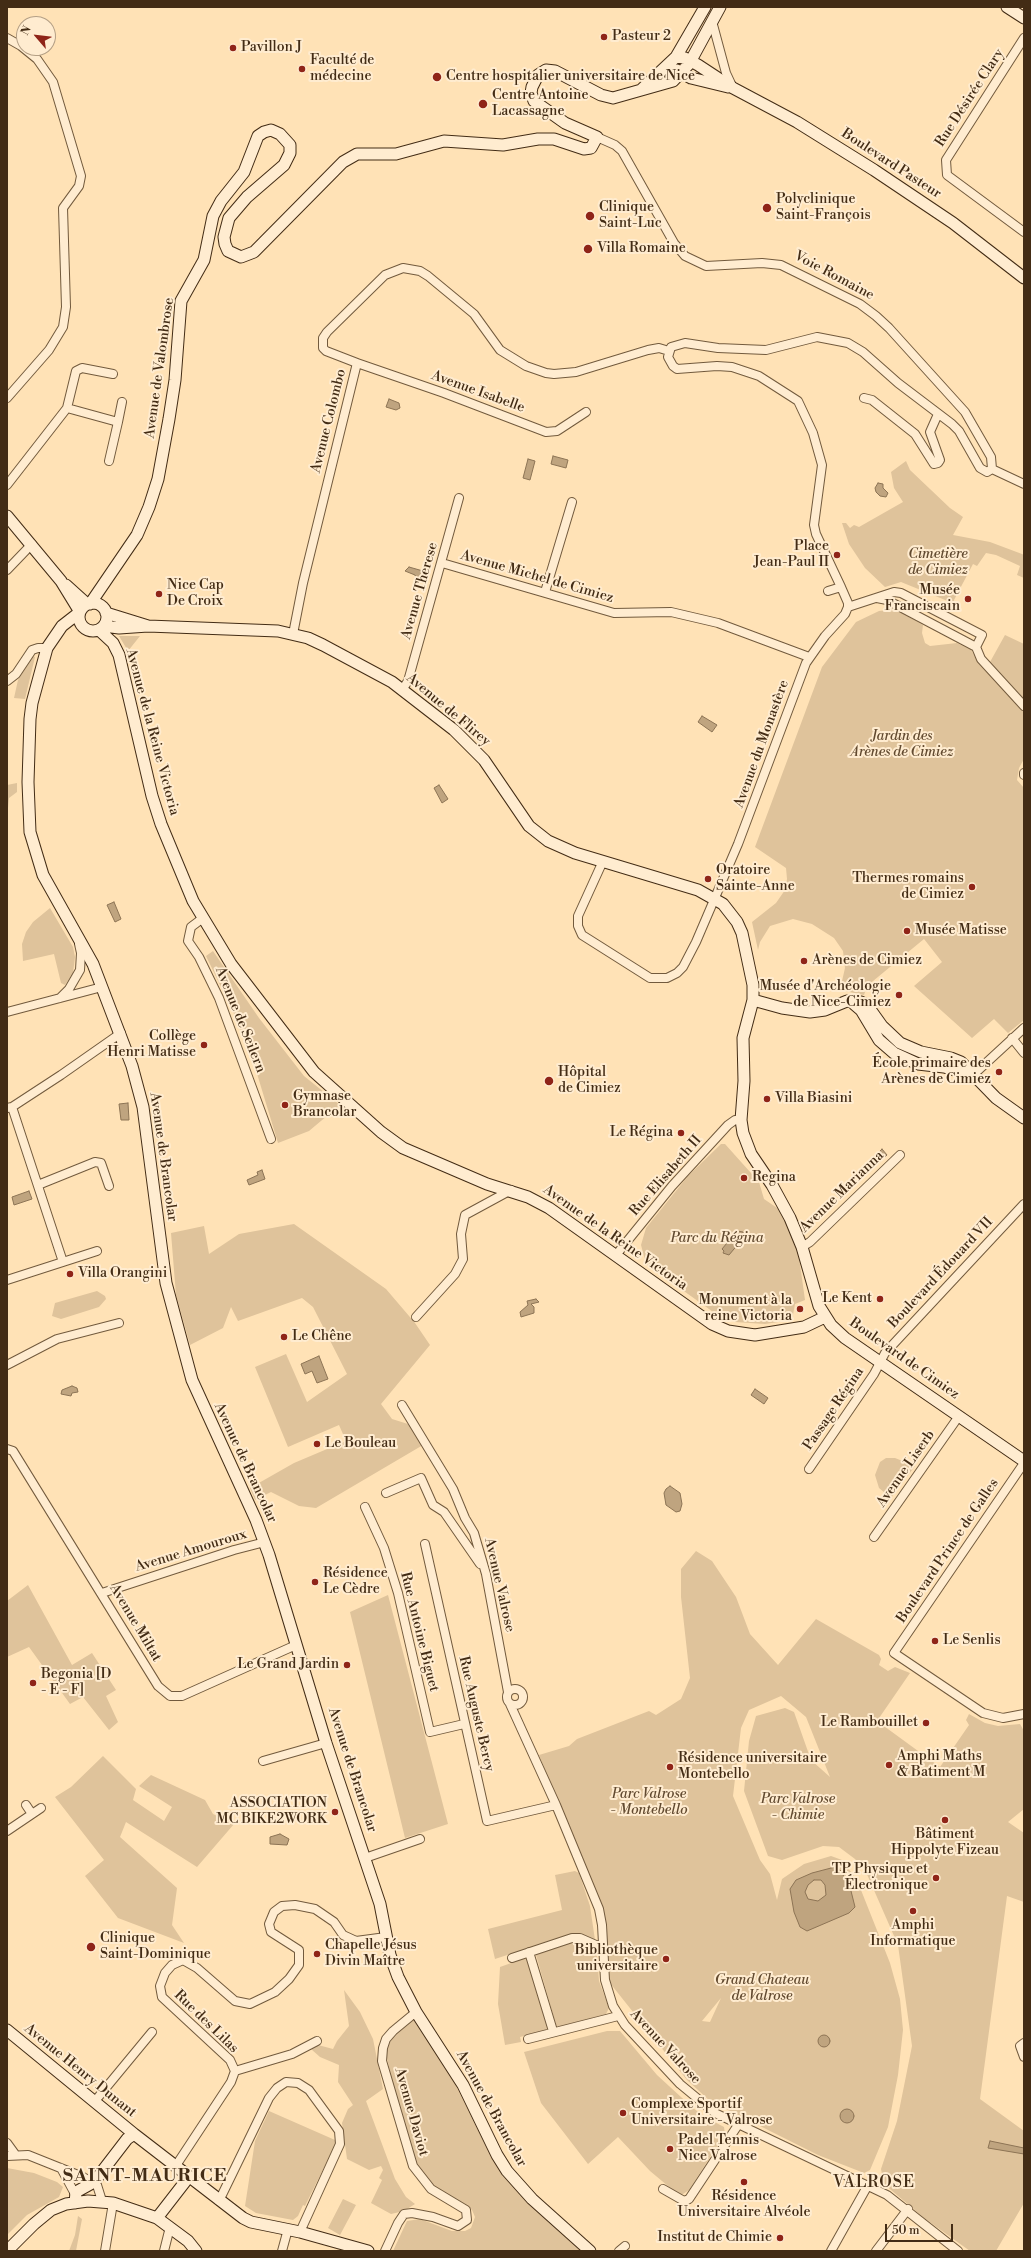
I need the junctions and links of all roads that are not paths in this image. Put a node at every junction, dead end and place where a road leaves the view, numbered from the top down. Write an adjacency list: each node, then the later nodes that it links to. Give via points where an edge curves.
1 (705, 7): 8 (street, Voie Romaine)
2 (720, 7): 5 (street, Voie Romaine)
3 (1007, 7): 4 (street)
4 (1024, 18)
5 (712, 21): 9 (street, Voie Romaine); 11 (street, via 726,73)
6 (7, 38): 19 (street, via 37,59 53,82 81,176 79,186 63,208 66,307 62,327 49,350)
7 (1024, 38): 14 (street, Rue Désirée Clary, via 946,160 946,175)
8 (675, 59): 9 (street, Boulevard Pasteur); 10 (street, via 675,68); 12 (street, Voie Romaine)
9 (691, 60): 10 (street, Voie Romaine); 11 (street, Boulevard Pasteur)
10 (682, 74): 11 (street, Boulevard Pasteur); 12 (street, Voie Romaine, via 673,82)
11 (733, 88): 15 (street, Boulevard Pasteur, via 797,122 874,170 952,223)
12 (640, 90): 13 (street, Voie Romaine, via 624,96 608,97 555,70 546,70 538,75 532,84 531,93 536,103 564,123)
13 (597, 137): 27 (street, Voie Romaine, via 622,151 674,243 685,256 706,266 766,263 781,265 860,304 876,316 965,412 991,457); 36 (street, Avenue de Valombrose, via 592,147 586,150 554,139 538,139 503,145 444,141 396,154 357,154 343,162 254,252 241,257 234,255 225,244 229,218 247,197 284,165 290,153 290,145 280,134 271,130 258,136 244,172 221,201 213,216 204,260 181,301 175,380 158,479 143,525)
14 (1024, 232)
15 (1024, 278)
16 (669, 351): 17 (street, Avenue Colombo, via 659,348 648,350 593,368 564,374 554,374 526,366 500,350 474,314 457,299 420,271 403,268 378,281 323,338 323,348 326,351); 24 (street, via 674,344 679,343 766,350 817,337 841,340 854,345); 37 (street, via 670,362 677,369 732,367 759,376 798,401 813,433 822,465 814,525 816,534)
17 (357, 363): 23 (street, Avenue Isabelle, via 546,432 557,431); 47 (street, Avenue Colombo)
18 (113, 374): 22 (street, via 82,368 76,372)
19 (7, 398)
20 (864, 398): 24 (street, via 872,400 916,434 934,464 940,460 930,432)
21 (122, 402): 25 (street)
22 (67, 408): 25 (street); 29 (street)
23 (586, 412)
24 (938, 414): 27 (street, via 958,431 980,468 987,472)
25 (118, 422): 26 (street)
26 (109, 461)
27 (992, 469): 28 (street)
28 (1024, 484)
29 (7, 485)
30 (459, 498): 34 (street, Avenue Therese)
31 (572, 502): 39 (street)
32 (7, 516): 33 (street)
33 (32, 544): 35 (street); 41 (street, via 61,581)
34 (442, 564): 39 (street, Avenue Michel de Cimiez); 53 (street, Avenue Therese, via 408,681)
35 (7, 570)
36 (105, 579): 41 (street, Avenue de Valombrose); 43 (street)
37 (841, 587): 38 (street); 42 (street)
38 (828, 591)
39 (545, 592): 51 (street, Avenue Michel de Cimiez, via 614,613 671,612 718,623)
40 (877, 598): 42 (street); 49 (street, via 887,600); 49 (street, via 894,592 911,598 982,635)
41 (86, 607): 43 (street, via 98,604); 44 (street); 48 (street, Avenue de Brancolar, via 66,622)
42 (848, 608): 51 (street, Avenue du Monastère)
43 (105, 610): 45 (street, Avenue de Flirey); 46 (street, via 106,620)
44 (80, 624): 46 (street, via 87,630); 48 (street, Avenue de Brancolar)
45 (148, 626): 46 (street, Avenue de Flirey, via 134,629); 47 (street, Avenue de Flirey, via 257,630)
46 (101, 628): 57 (street, Avenue de la Reine Victoria, via 119,655 161,824 180,873)
47 (293, 634): 53 (street, Avenue de Flirey, via 334,650)
48 (54, 638): 50 (street, Avenue de Brancolar)
49 (976, 647): 54 (street, via 981,659)
50 (47, 648): 52 (street, via 32,650 16,674); 58 (street, Avenue de Brancolar, via 30,719 28,822 43,875)
51 (809, 658): 56 (street, Avenue du Monastère, via 747,824)
52 (7, 681)
53 (402, 690): 55 (street, Avenue de Flirey, via 474,749 521,816 538,833 560,847)
54 (1024, 706)
55 (603, 861): 56 (street, Avenue de Flirey, via 698,890); 56 (street, Avenue du Monastère, via 578,916 578,926 582,935 650,978 667,978 683,967)
56 (714, 898): 61 (street, Boulevard de Cimiez, via 730,912 742,933 753,985)
57 (203, 918): 71 (street, Avenue de Seilern, via 191,928 188,940 219,998); 75 (street, Avenue de la Reine Victoria, via 232,964 303,1060 381,1132 416,1155 487,1184)
58 (77, 936): 59 (street, Avenue de Brancolar); 60 (street, via 81,953 80,970)
59 (102, 988): 60 (street); 64 (street, Avenue de Brancolar)
60 (60, 999): 62 (street)
61 (753, 1000): 67 (street, via 810,1012 825,1010 854,1000 867,1005 882,1026 900,1043 921,1052 961,1062); 70 (street, Boulevard de Cimiez, via 743,1038 744,1081)
62 (7, 1012)
63 (1024, 1028): 65 (street)
64 (121, 1033): 68 (street); 95 (street, Avenue de Brancolar, via 143,1107 165,1277 188,1366 201,1404)
65 (1012, 1038): 66 (street); 67 (street)
66 (1024, 1053)
67 (973, 1075): 69 (street, via 996,1098)
68 (10, 1108): 73 (street)
69 (1022, 1115)
70 (741, 1120): 77 (street, Boulevard de Cimiez, via 746,1143 778,1193); 79 (street, Rue Elisabeth II, via 728,1125 672,1186)
71 (271, 1139)
72 (900, 1155): 77 (street, Avenue Marianna)
73 (38, 1185): 74 (street, via 95,1162 101,1163); 80 (street)
74 (109, 1186)
75 (511, 1190): 79 (street, Avenue de la Reine Victoria, via 548,1208); 82 (street, via 465,1215 461,1234 463,1259 455,1274)
76 (1024, 1204): 85 (street, Boulevard Édouard VII, via 915,1319)
77 (802, 1247): 83 (street, Boulevard de Cimiez)
78 (97, 1251): 80 (street)
79 (616, 1255): 83 (street, Avenue de la Reine Victoria, via 712,1324 728,1331 755,1335 804,1327)
80 (63, 1262): 81 (street)
81 (7, 1280)
82 (416, 1317)
83 (825, 1317): 85 (street, Boulevard de Cimiez, via 845,1338)
84 (119, 1323): 86 (street, via 57,1339)
85 (880, 1362): 88 (street, Boulevard de Cimiez); 91 (street, Passage Régina)
86 (7, 1365)
87 (402, 1405): 97 (street, Avenue Valrose, via 453,1489 474,1533)
88 (959, 1416): 90 (street, Boulevard de Cimiez); 94 (street, Avenue Liserb)
89 (7, 1449): 98 (street, Avenue Miltat, via 13,1451)
90 (1024, 1462): 102 (street, Boulevard Prince de Galles, via 894,1653 983,1713 1003,1718)
91 (809, 1469)
92 (386, 1493): 97 (street, via 421,1478 433,1505 444,1512 467,1542)
93 (365, 1507): 103 (street, Rue Antoine Biguet, via 384,1548 398,1593 430,1732)
94 (874, 1537)
95 (265, 1542): 98 (street, Avenue Amouroux, via 219,1554); 99 (street, Avenue de Brancolar)
96 (425, 1544): 103 (street, Rue Auguste Bercy)
97 (486, 1574): 100 (street, Avenue Valrose)
98 (102, 1592): 99 (street, Avenue Miltat, via 158,1686 170,1696 182,1696)
99 (296, 1645): 104 (street, Avenue de Brancolar)
100 (508, 1692): 101 (street, Avenue Valrose, via 507,1700); 101 (street, via 515,1689 523,1696 518,1705)
101 (510, 1704): 107 (street, Avenue Valrose)
102 (1024, 1714)
103 (464, 1724): 107 (street, Rue Auguste Bercy, via 487,1821)
104 (326, 1743): 105 (street); 112 (street, Avenue de Brancolar)
105 (263, 1761)
106 (26, 1805): 109 (street)
107 (556, 1805): 114 (street, Avenue Valrose, via 599,1909)
108 (41, 1808): 109 (street)
109 (32, 1814): 110 (street)
110 (7, 1832)
111 (420, 1839): 112 (street)
112 (365, 1858): 113 (street, Avenue de Brancolar, via 380,1904)
113 (386, 1937): 117 (street, Avenue de Brancolar, via 392,1964); 126 (street, Rue des Lilas, via 356,1941 343,1935 334,1922 315,1909 295,1905 282,1906 274,1912 269,1924 271,1932 299,1950 299,1965 275,1992 250,2004 235,2001 197,1968 183,1960 172,1965 164,1973 160,1986 162,1997 230,2060)
114 (603, 1946): 115 (street, via 572,1938); 118 (street, Avenue Valrose, via 605,1980)
115 (529, 1952): 116 (street); 120 (street)
116 (512, 1958)
117 (416, 2012): 152 (street, Avenue Daviot, via 393,2030 386,2039 382,2048 382,2061 413,2166 431,2189 466,2210 466,2220 458,2226 433,2217 404,2214); 153 (street, Avenue de Brancolar, via 463,2085 507,2171 532,2199)
118 (618, 2016): 120 (street); 128 (street, Avenue Valrose, via 697,2099 715,2113)
119 (7, 2030): 127 (street, Avenue Henry Dunant)
120 (553, 2031): 122 (street)
121 (152, 2032): 127 (street)
122 (528, 2039)
123 (317, 2041): 126 (street, Rue des Lilas, via 292,2054)
124 (1024, 2043): 125 (street, via 1020,2046)
125 (1024, 2057)
126 (235, 2071): 132 (street, Rue des Lilas, via 231,2082)
127 (95, 2101): 129 (street, Avenue Henry Dunant)
128 (738, 2125): 136 (street, Avenue Valrose); 137 (street, via 689,2199 684,2201)
129 (134, 2134): 132 (street, Avenue Henry Dunant); 135 (street, via 127,2139)
130 (7, 2143): 131 (street)
131 (11, 2155): 133 (street, via 39,2159)
132 (175, 2167): 134 (street, Avenue Henry Dunant)
133 (60, 2168): 135 (street); 138 (street)
134 (188, 2178): 139 (street, Avenue Henry Dunant); 142 (street)
135 (94, 2182): 138 (street); 140 (street)
136 (868, 2185): 141 (street, Avenue Valrose); 154 (street)
137 (663, 2189)
138 (75, 2198): 140 (street); 146 (street, via 43,2216)
139 (218, 2201): 144 (street, Avenue Henry Dunant, via 251,2222); 145 (street, via 270,2098 277,2088 286,2082 298,2083 309,2090 338,2131 340,2144)
140 (107, 2202): 142 (street); 147 (street)
141 (908, 2209): 155 (street); 156 (street, Avenue Valrose)
142 (158, 2218): 143 (street)
143 (170, 2227): 148 (street); 149 (street)
144 (288, 2229): 145 (street, Avenue Henry Dunant); 150 (street)
145 (300, 2232): 151 (street, Avenue Henry Dunant)
146 (10, 2250)
147 (105, 2251)
148 (164, 2251)
149 (196, 2251)
150 (282, 2251)
151 (368, 2251)
152 (385, 2251)
153 (590, 2251)
154 (831, 2251)
155 (876, 2251)
156 (958, 2251)

